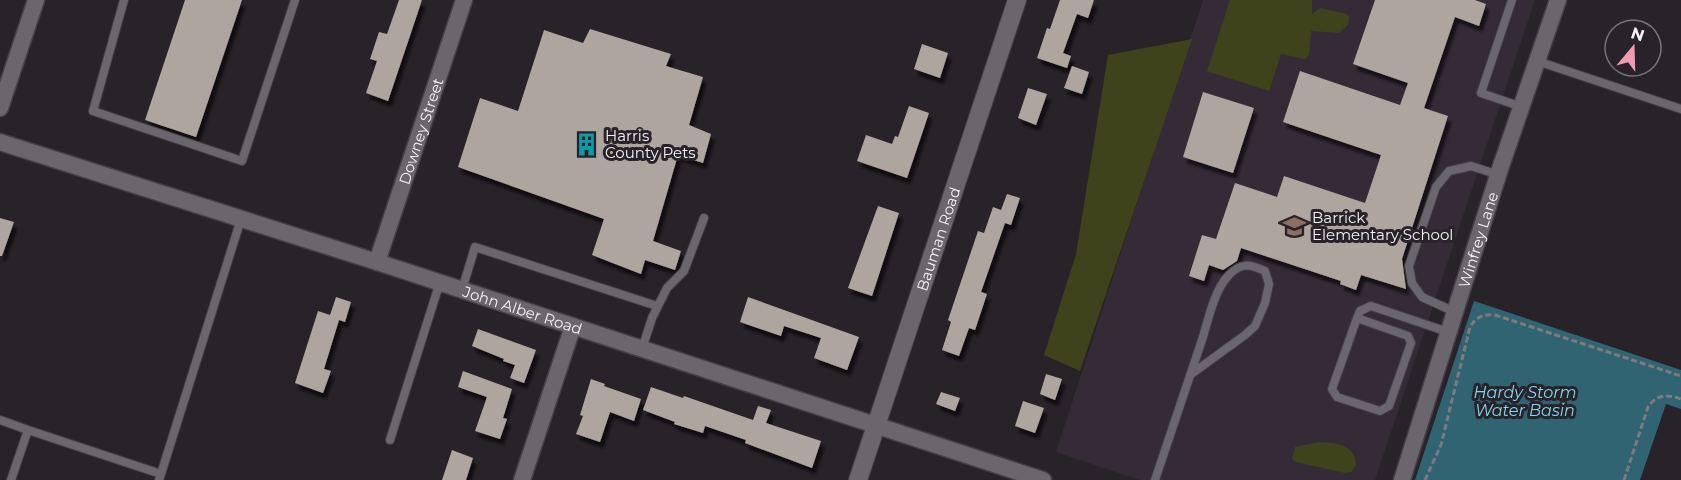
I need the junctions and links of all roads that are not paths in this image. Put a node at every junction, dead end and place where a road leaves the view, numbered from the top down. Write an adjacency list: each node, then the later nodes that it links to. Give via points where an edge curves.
1 (36, 0): 10 (street)
2 (124, 0): 3 (lane, via 93,111 242,161)
3 (295, 0)
4 (465, 0): 16 (street, Downey Street)
5 (1017, 0): 27 (street, Bauman Road)
6 (1512, 0): 9 (lane, via 1481,93)
7 (1558, 0): 8 (street, Winfrey Lane)
8 (1537, 61): 9 (street, Winfrey Lane); 11 (lane)
9 (1522, 107): 13 (street, Winfrey Lane)
10 (0, 108)
11 (1681, 109)
12 (0, 142): 15 (street, John Alber Road)
13 (1499, 175): 20 (street, Winfrey Lane); 20 (lane, via 1471,166 1449,171 1436,187 1410,266 1412,283 1422,297)
14 (704, 218): 19 (lane, via 684,271 667,288)
15 (241, 219): 16 (street, John Alber Road); 30 (lane)
16 (377, 262): 17 (street, John Alber Road)
17 (440, 282): 18 (street, John Alber Road); 29 (lane)
18 (462, 290): 19 (lane, via 475,247); 22 (street, John Alber Road)
19 (657, 306): 24 (lane)
20 (1455, 312): 23 (street, Winfrey Lane)
21 (1357, 318): 21 (lane, via 1332,389 1336,397 1380,411 1389,406 1411,343 1408,336); 23 (lane, via 1360,311 1371,306)
22 (573, 326): 24 (street, John Alber Road); 32 (street)
23 (1449, 332): 36 (street, Winfrey Lane)
24 (642, 349): 27 (street, John Alber Road)
25 (1190, 375): 25 (lane, via 1216,296 1228,276 1242,266 1265,271 1269,284 1256,326); 35 (lane)
26 (0, 420): 28 (lane)
27 (876, 426): 33 (street, Bauman Road); 34 (street, John Alber Road)
28 (28, 430): 30 (lane); 31 (lane)
29 (390, 440)
30 (160, 477)
31 (12, 480)
32 (522, 480)
33 (858, 480)
34 (1043, 480)
35 (1155, 480)
36 (1402, 480)

